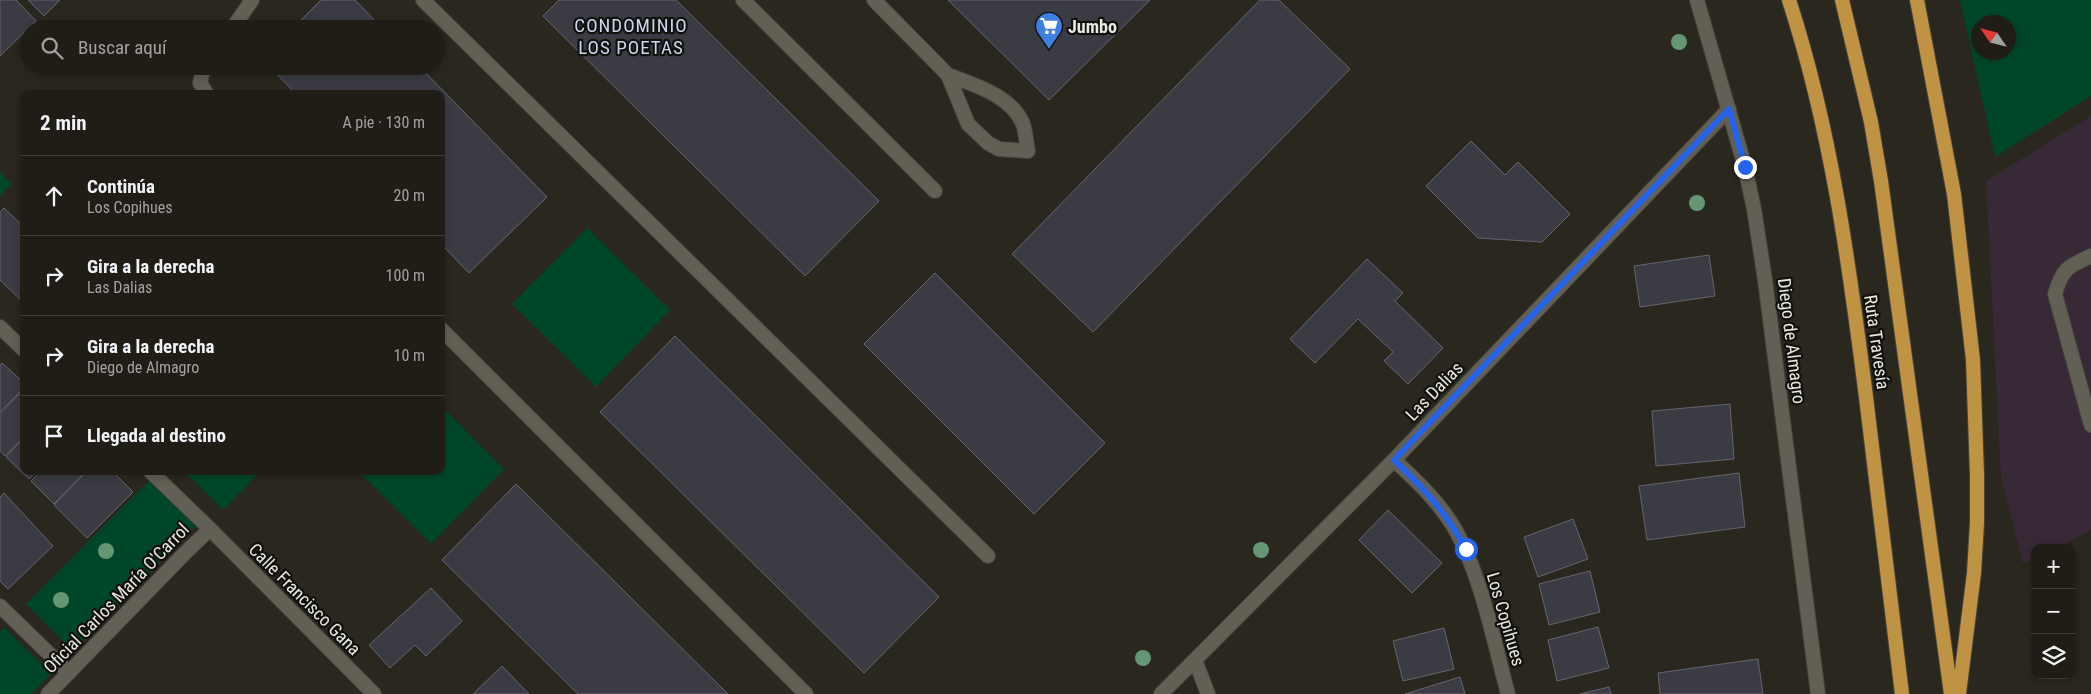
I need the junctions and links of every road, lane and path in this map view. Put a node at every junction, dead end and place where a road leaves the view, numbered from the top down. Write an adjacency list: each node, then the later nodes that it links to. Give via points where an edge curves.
1 (252, 0): 9 (street)
2 (423, 0): 10 (street)
3 (743, 0): 16 (street)
4 (874, 0): 13 (street)
5 (1697, 0): 15 (street, Diego de Almagro)
6 (1789, 0): 36 (highway, Ruta Travesía, via 1808,61 1836,190 1858,336)
7 (1842, 0): 37 (highway, Ruta Travesía, via 1871,122 1881,181)
8 (1917, 0): 38 (highway, via 1954,194 1973,360 1977,524)
9 (238, 20)
10 (443, 20)
11 (445, 22): 25 (street)
12 (202, 75): 14 (street, via 200,83)
13 (948, 75): 13 (street, via 968,124 974,130 1000,149 1028,151 1023,124 1015,111 994,93)
14 (204, 90)
15 (1729, 109): 22 (street, Las Dalias); 35 (street, Diego de Almagro, via 1754,209 1765,280)
16 (935, 191)
17 (2091, 256): 21 (street, via 2070,264 2060,276 2055,294)
18 (0, 327): 20 (street)
19 (445, 333): 31 (street)
20 (20, 346)
21 (2091, 425)
22 (1394, 460): 27 (street, Las Dalias); 34 (street, Los Copihues, via 1438,504 1466,549)
23 (154, 475): 24 (street, Calle Francisco Gana)
24 (210, 530): 28 (street, Oficial Carlos María O'Carrol); 30 (street, Calle Francisco Gana)
25 (988, 556)
26 (0, 606): 28 (street)
27 (1195, 660): 32 (street, Las Dalias); 33 (street)
28 (69, 673): 29 (street, Oficial Carlos María O'Carrol)
29 (48, 694)
30 (374, 694)
31 (806, 694)
32 (1162, 694)
33 (1208, 694)
34 (1508, 694)
35 (1818, 694)
36 (1902, 694)
37 (1951, 694)
38 (1960, 694)

